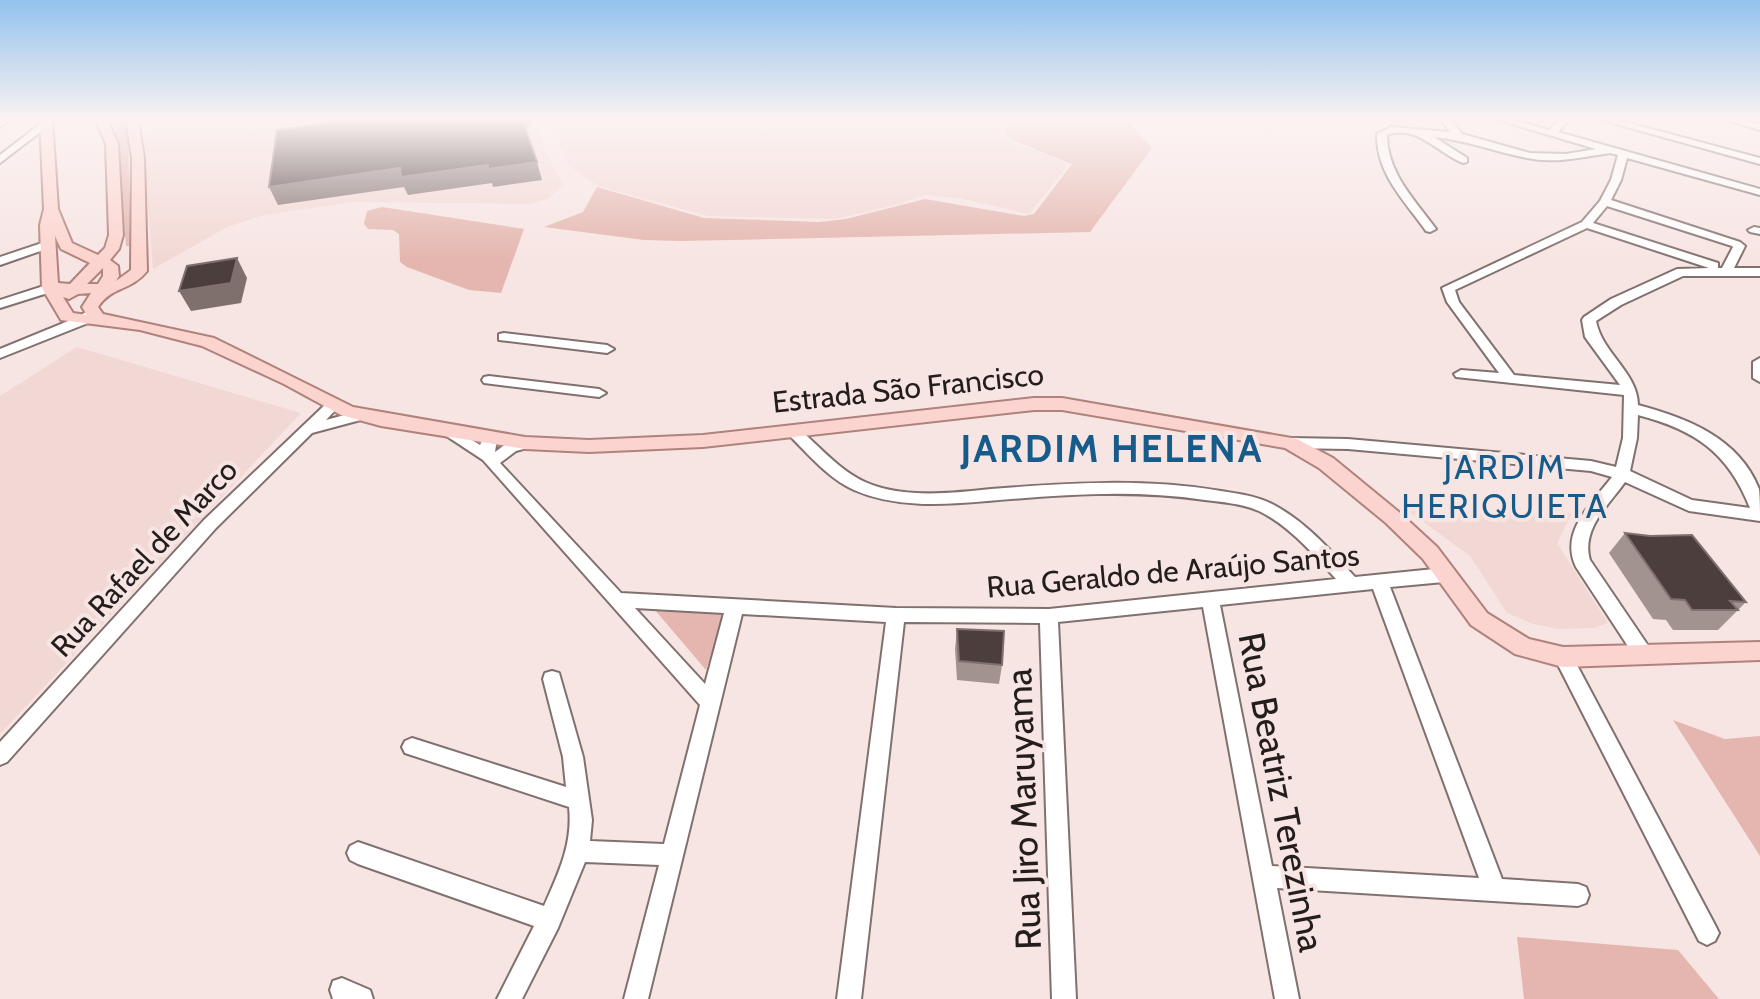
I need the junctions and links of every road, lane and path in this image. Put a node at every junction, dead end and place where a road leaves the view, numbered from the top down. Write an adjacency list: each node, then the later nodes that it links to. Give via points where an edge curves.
1 (49, 166): 9 (main road)
2 (113, 166): 12 (main road)
3 (138, 166): 21 (main road, via 140,266 129,281)
4 (1387, 166): 11 (street)
5 (1617, 166): 8 (street)
6 (1696, 166): 7 (street)
7 (1760, 192)
8 (1605, 202): 10 (street); 18 (street, via 1736,244)
9 (51, 209): 13 (main road); 14 (main road)
10 (1586, 224): 15 (street); 32 (street, via 1448,288)
11 (1430, 229)
12 (115, 230): 14 (main road, via 97,244); 16 (main road, via 115,243)
13 (48, 245): 14 (main road); 17 (street); 22 (main road)
14 (66, 246): 16 (main road)
15 (1688, 257): 18 (street); 19 (street, via 1689,265)
16 (103, 260): 21 (main road, via 112,271); 23 (main road)
17 (0, 261)
18 (1727, 271): 19 (street); 20 (street)
19 (1681, 272): 35 (street, via 1589,320 1592,337)
20 (1760, 272)
21 (103, 287): 23 (main road); 26 (main road, via 93,300)
22 (50, 288): 23 (main road); 24 (street); 25 (main road)
23 (73, 288): 25 (main road)
24 (0, 304)
25 (62, 309): 26 (main road, Estrada São Francisco, via 67,317)
26 (90, 317): 29 (street); 37 (main road, Estrada São Francisco, via 208,342)
27 (504, 337): 28 (street)
28 (607, 349)
29 (0, 354)
30 (1760, 362): 33 (street)
31 (1461, 374): 32 (street)
32 (1509, 378): 35 (street)
33 (1760, 378)
34 (489, 380): 36 (street)
35 (1631, 391): 38 (street)
36 (599, 393)
37 (334, 404): 39 (main road, Estrada São Francisco); 41 (street, Rua Rafael de Marco)
38 (1631, 408): 46 (street); 47 (street, via 1697,430 1730,454)
39 (363, 415): 41 (street); 44 (main road, Estrada São Francisco, via 450,432)
40 (794, 432): 42 (main road, Estrada São Francisco, via 1062,404); 44 (main road, Estrada São Francisco, via 636,446 525,443); 50 (street, via 836,471 888,494 978,496 1138,485 1245,501 1282,518 1315,544)
41 (302, 433): 62 (street, Rua Rafael de Marco, via 210,524)
42 (1290, 443): 43 (street); 45 (main road, Estrada São Francisco)
43 (1348, 444): 45 (street); 46 (street, via 1563,462)
44 (490, 453): 52 (street)
45 (1326, 463): 48 (main road, Estrada São Francisco, via 1430,553)
46 (1622, 474): 47 (street, via 1689,505); 57 (street, via 1582,529 1578,549)
47 (1760, 513)
48 (1444, 575): 49 (street, Rua Geraldo de Araújo Santos); 58 (main road, Estrada São Francisco, via 1479,619 1497,632 1523,647)
49 (1379, 581): 50 (street, Rua Geraldo de Araújo Santos); 68 (street)
50 (1351, 584): 51 (street, Rua Geraldo de Araújo Santos)
51 (1210, 599): 55 (street, Rua Geraldo de Araújo Santos); 67 (street, Rua Beatriz Terezinha)
52 (619, 600): 53 (street, Rua Geraldo de Araújo Santos); 60 (street)
53 (734, 608): 54 (street, Rua Geraldo de Araújo Santos); 60 (street)
54 (896, 615): 55 (street, Rua Geraldo de Araújo Santos); 74 (street)
55 (1049, 616): 75 (street, Rua Jiro Maruyama)
56 (1760, 651): 57 (main road, Estrada São Francisco)
57 (1644, 655): 58 (main road, Estrada São Francisco)
58 (1563, 657): 71 (street)
59 (552, 679): 63 (street)
60 (708, 700): 66 (street)
61 (412, 747): 63 (street)
62 (0, 756)
63 (579, 801): 64 (street)
64 (578, 851): 66 (street); 70 (street)
65 (358, 853): 70 (street)
66 (673, 855): 73 (street)
67 (1262, 876): 68 (street); 76 (street, Rua Beatriz Terezinha)
68 (1494, 888): 69 (street)
69 (1578, 895)
70 (550, 920): 72 (street)
71 (1707, 933)
72 (509, 999)
73 (636, 999)
74 (849, 999)
75 (1064, 999)
76 (1287, 999)

